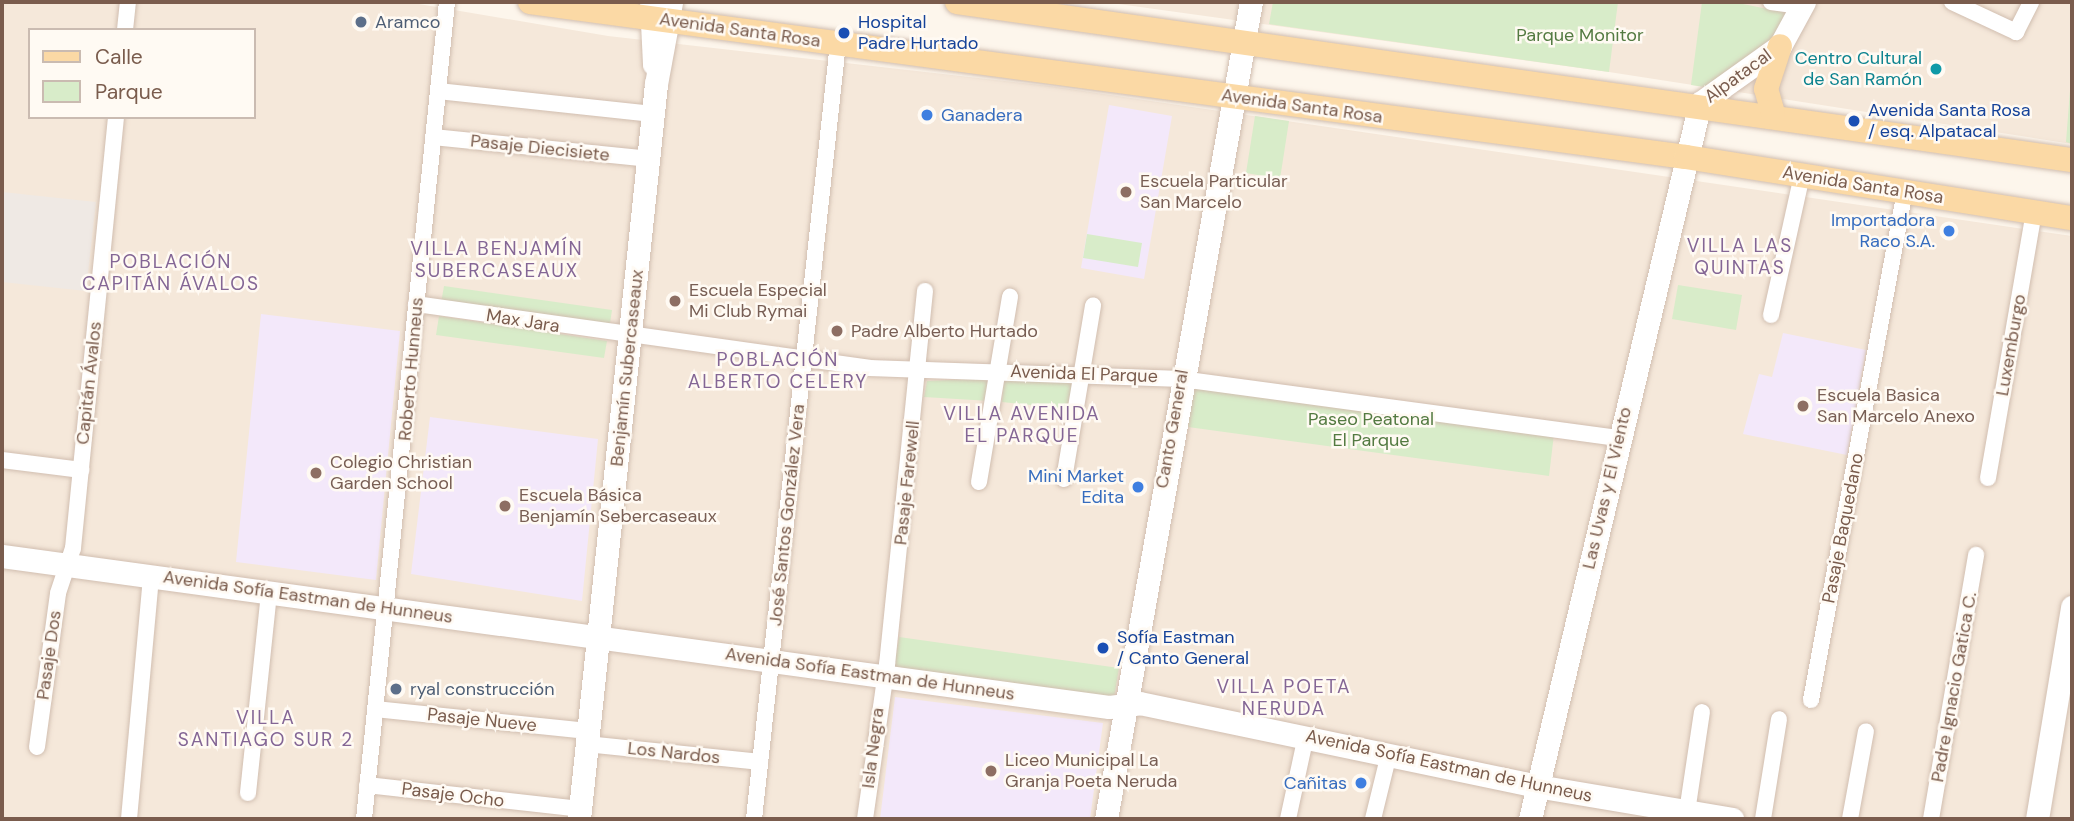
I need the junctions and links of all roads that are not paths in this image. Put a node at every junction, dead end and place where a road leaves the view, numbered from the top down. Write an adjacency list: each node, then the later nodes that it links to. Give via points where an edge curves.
1 (128, 2): 11 (street)
2 (447, 2): 15 (street, Roberto Hunneus)
3 (530, 2): 10 (main road, Avenida Santa Rosa)
4 (957, 2): 12 (main road)
5 (1251, 2): 12 (street, Canto General)
6 (1771, 2): 9 (street)
7 (1952, 2): 8 (street, via 2016,32)
8 (2031, 2)
9 (1802, 4): 14 (street, Alpatacal)
10 (661, 11): 13 (main road, Avenida Santa Rosa); 19 (street, Benjamín Subercaseaux)
11 (125, 28)
12 (1244, 40): 16 (street, Canto General); 17 (main road)
13 (838, 43): 16 (main road, Avenida Santa Rosa); 35 (street, José Santos González Vera)
14 (1780, 46): 17 (street, Alpatacal); 18 (main road, via 1766,89)
15 (438, 91): 19 (street); 21 (street, Roberto Hunneus)
16 (1232, 96): 22 (main road, Avenida Santa Rosa); 39 (street, Canto General)
17 (1700, 103): 18 (main road); 22 (street, Alpatacal)
18 (1773, 113): 24 (main road)
19 (653, 114): 23 (street, Benjamín Subercaseaux)
20 (116, 119): 42 (street, Capitán Ávalos)
21 (433, 136): 23 (street, Pasaje Diecisiete); 31 (street, Roberto Hunneus)
22 (1686, 157): 25 (main road, Avenida Santa Rosa); 40 (street, Las Uvas y El Viento)
23 (648, 159): 34 (street, Benjamín Subercaseaux)
24 (2072, 160)
25 (1802, 174): 26 (main road, Avenida Santa Rosa); 33 (street)
26 (1905, 191): 27 (main road, Avenida Santa Rosa); 56 (street, Pasaje Baquedano)
27 (2034, 212): 28 (main road, Avenida Santa Rosa); 43 (street, Luxemburgo)
28 (2072, 218)
29 (925, 291): 36 (street, Pasaje Farewell, via 915,358)
30 (1010, 297): 37 (street)
31 (416, 304): 34 (street, Max Jara); 52 (street, Roberto Hunneus)
32 (1093, 305): 38 (street)
33 (1771, 314)
34 (631, 336): 35 (street, Avenida El Parque); 53 (street, Benjamín Subercaseaux)
35 (804, 359): 36 (street, Avenida El Parque); 54 (street, José Santos González Vera)
36 (920, 370): 37 (street, Avenida El Parque); 55 (street, Pasaje Farewell)
37 (999, 371): 38 (street, Avenida El Parque); 45 (street)
38 (1081, 372): 39 (street, Avenida El Parque); 44 (street)
39 (1181, 379): 40 (street, Avenida El Parque); 57 (street, Canto General)
40 (1619, 438): 68 (street, Las Uvas y El Viento)
41 (2, 460): 42 (street)
42 (81, 470): 48 (street, Capitán Ávalos)
43 (1988, 478)
44 (1064, 479)
45 (979, 482)
46 (1976, 555): 83 (street, Padre Ignacio Gatica C.)
47 (2, 556): 48 (street, Avenida Sofía Eastman de Hunneus)
48 (67, 565): 49 (street, Avenida Sofía Eastman de Hunneus); 64 (street, Pasaje Dos, via 58,593)
49 (151, 576): 50 (street, Avenida Sofía Eastman de Hunneus); 72 (street)
50 (269, 592): 52 (street, Avenida Sofía Eastman de Hunneus); 69 (street)
51 (2072, 607): 84 (street)
52 (388, 608): 53 (street, Avenida Sofía Eastman de Hunneus); 58 (street, Roberto Hunneus)
53 (598, 636): 54 (street, Avenida Sofía Eastman de Hunneus); 63 (street, Benjamín Subercaseaux)
54 (771, 661): 55 (street, Avenida Sofía Eastman de Hunneus); 66 (street, José Santos González Vera)
55 (884, 677): 57 (street, Avenida Sofía Eastman de Hunneus); 75 (street, Isla Negra)
56 (1811, 699)
57 (1125, 705): 62 (street, Avenida Sofía Eastman de Hunneus); 76 (street, Canto General)
58 (375, 709): 63 (street, Pasaje Nueve); 67 (street, Roberto Hunneus)
59 (1702, 712): 70 (street)
60 (1779, 719): 81 (street)
61 (1866, 731): 82 (street)
62 (1307, 736): 65 (street, Avenida Sofía Eastman de Hunneus); 77 (street)
63 (588, 738): 66 (street, Los Nardos); 71 (street, Benjamín Subercaseaux)
64 (37, 747)
65 (1389, 754): 68 (street, Avenida Sofía Eastman de Hunneus); 78 (street)
66 (761, 762): 74 (street, José Santos González Vera)
67 (368, 785): 71 (street, Pasaje Ocho); 73 (street, Roberto Hunneus)
68 (1537, 786): 70 (street, Avenida Sofía Eastman de Hunneus); 79 (street, Las Uvas y El Viento)
69 (248, 793)
70 (1687, 811): 80 (street, Avenida Sofía Eastman de Hunneus)
71 (580, 814)
72 (129, 819)
73 (364, 819)
74 (754, 819)
75 (865, 819)
76 (1106, 819)
77 (1288, 819)
78 (1373, 819)
79 (1530, 819)
80 (1732, 819)
81 (1763, 819)
82 (1850, 819)
83 (1931, 819)
84 (2037, 819)

